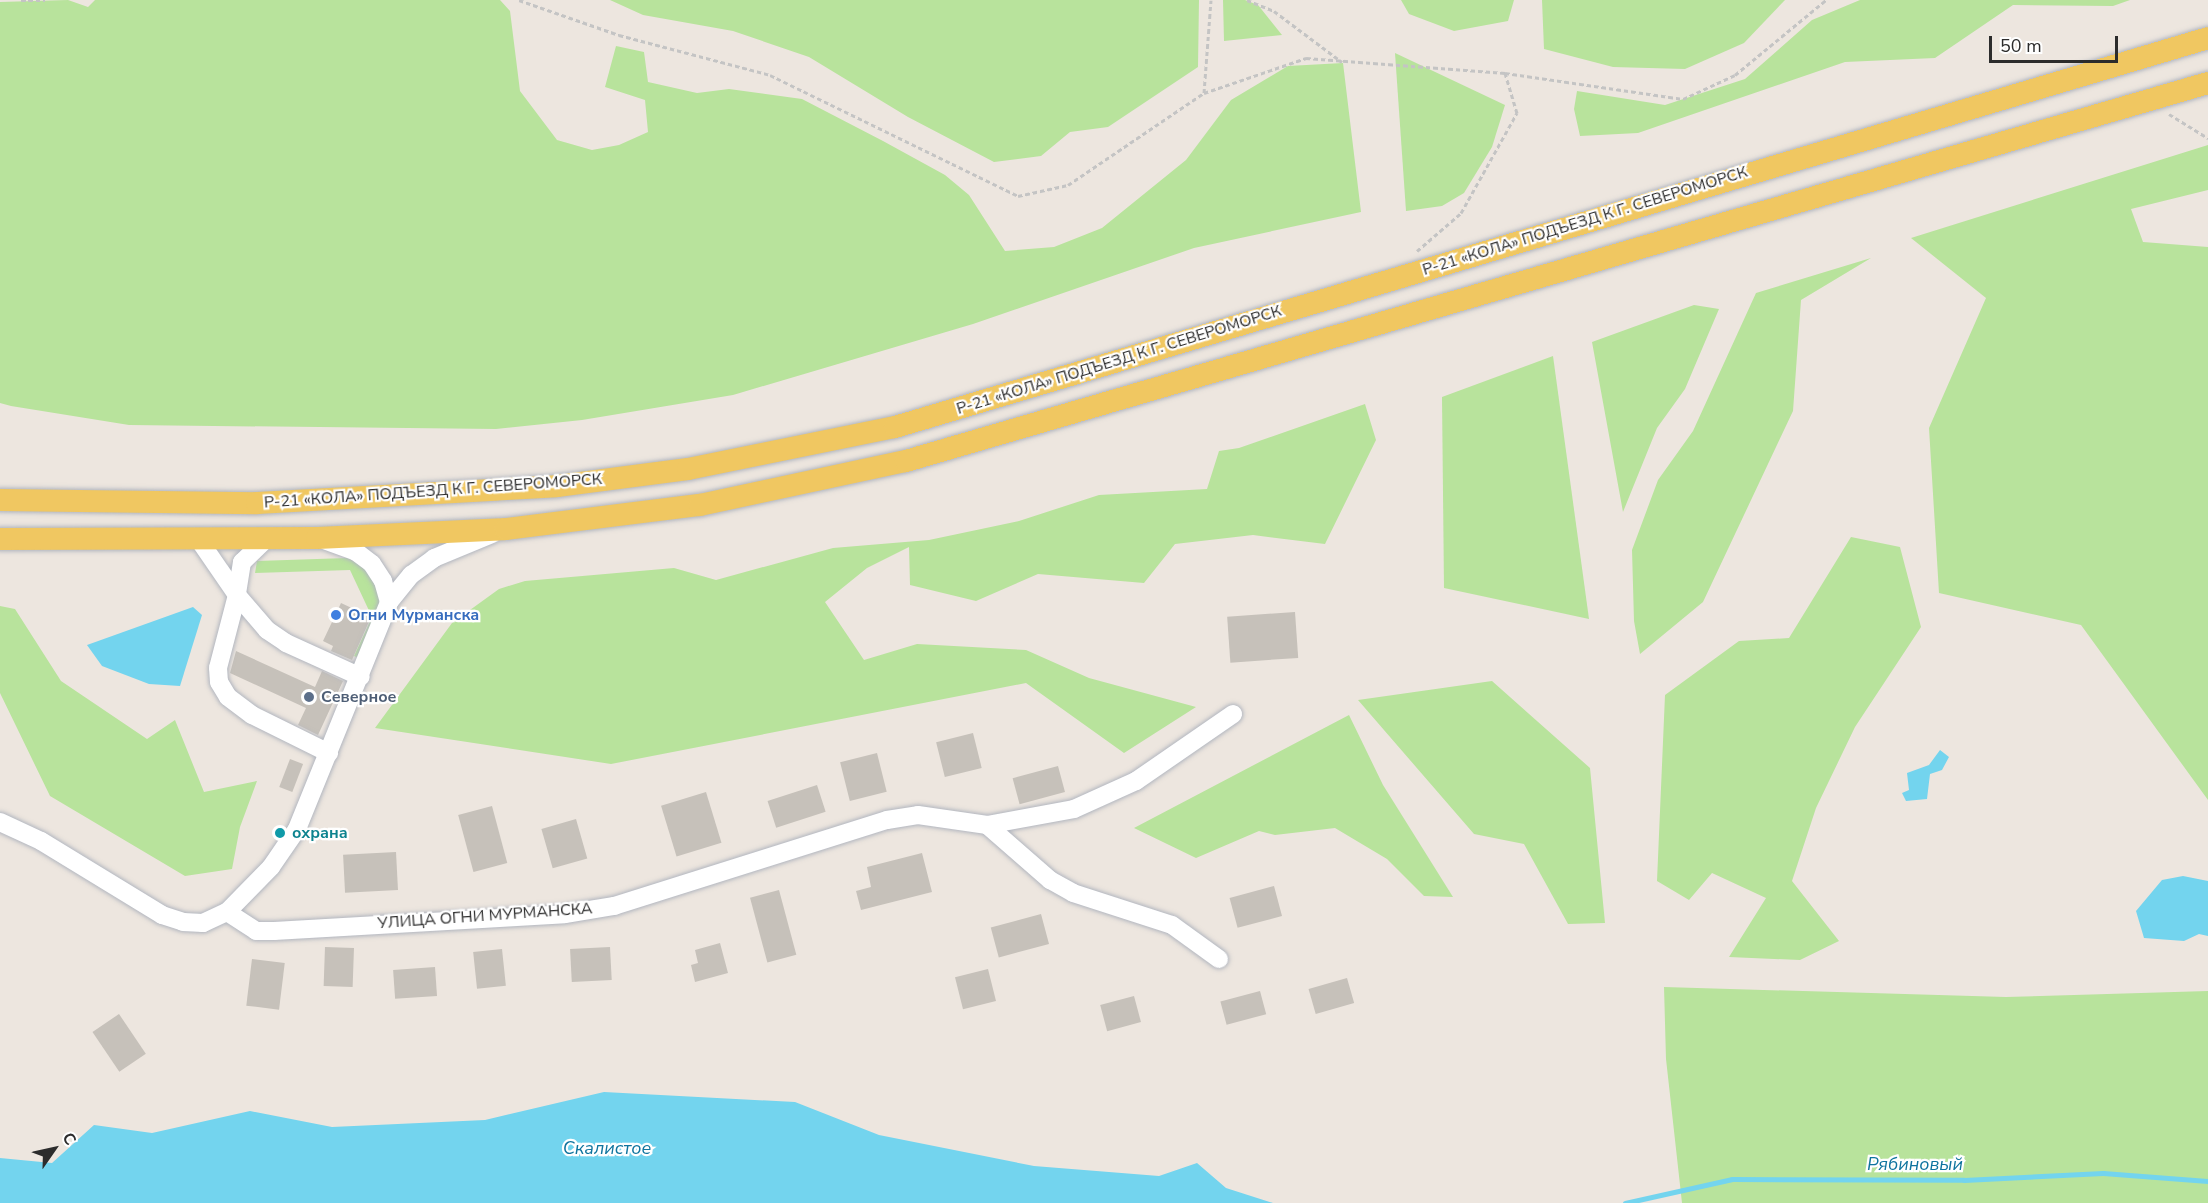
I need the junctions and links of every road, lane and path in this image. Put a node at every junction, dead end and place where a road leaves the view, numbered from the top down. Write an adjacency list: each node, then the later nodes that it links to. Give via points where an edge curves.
1 (21, 0): 2 (path)
2 (45, 0)
3 (519, 0): 11 (path, via 619,35 770,75 1018,196 1068,185)
4 (1211, 0): 11 (path)
5 (1247, 0): 8 (path, via 1274,11)
6 (1826, 0): 9 (path, via 1735,75 1683,99)
7 (2208, 38): 15 (main road, Р-21 «КОЛА» ПОДЪЕЗД К Г. СЕВЕРОМОРСК, via 895,427 688,470 557,486 257,502)
8 (1343, 63): 9 (path); 11 (path, via 1306,58)
9 (1505, 73): 14 (path, via 1517,113 1461,213)
10 (2208, 83): 12 (main road)
11 (1204, 93)
12 (2146, 101): 13 (path); 16 (main road, via 906,461 700,505)
13 (2208, 138)
14 (1416, 252)
15 (0, 500)
16 (506, 529): 17 (main road); 22 (street, via 434,558 411,575)
17 (317, 538): 20 (main road); 22 (street, via 355,551 372,564 383,581)
18 (0, 539): 19 (main road)
19 (199, 540): 20 (main road); 21 (street)
20 (265, 540): 21 (street, via 242,562)
21 (237, 595): 23 (street, via 267,630 286,643); 25 (street, via 218,668 219,682 240,708)
22 (389, 602): 23 (street)
23 (361, 677): 25 (street)
24 (1233, 714): 27 (street, via 1136,781 1104,798 1074,809)
25 (329, 753): 28 (street, via 297,829 271,867)
26 (0, 822): 28 (street, via 41,841 162,915 183,922 203,922)
27 (987, 825): 28 (street, УЛИЦА ОГНИ МУРМАНСКА, via 918,815 886,820 662,894 565,914 256,931); 29 (street, via 1050,880 1073,893 1172,925)
28 (228, 912)
29 (1219, 959)

